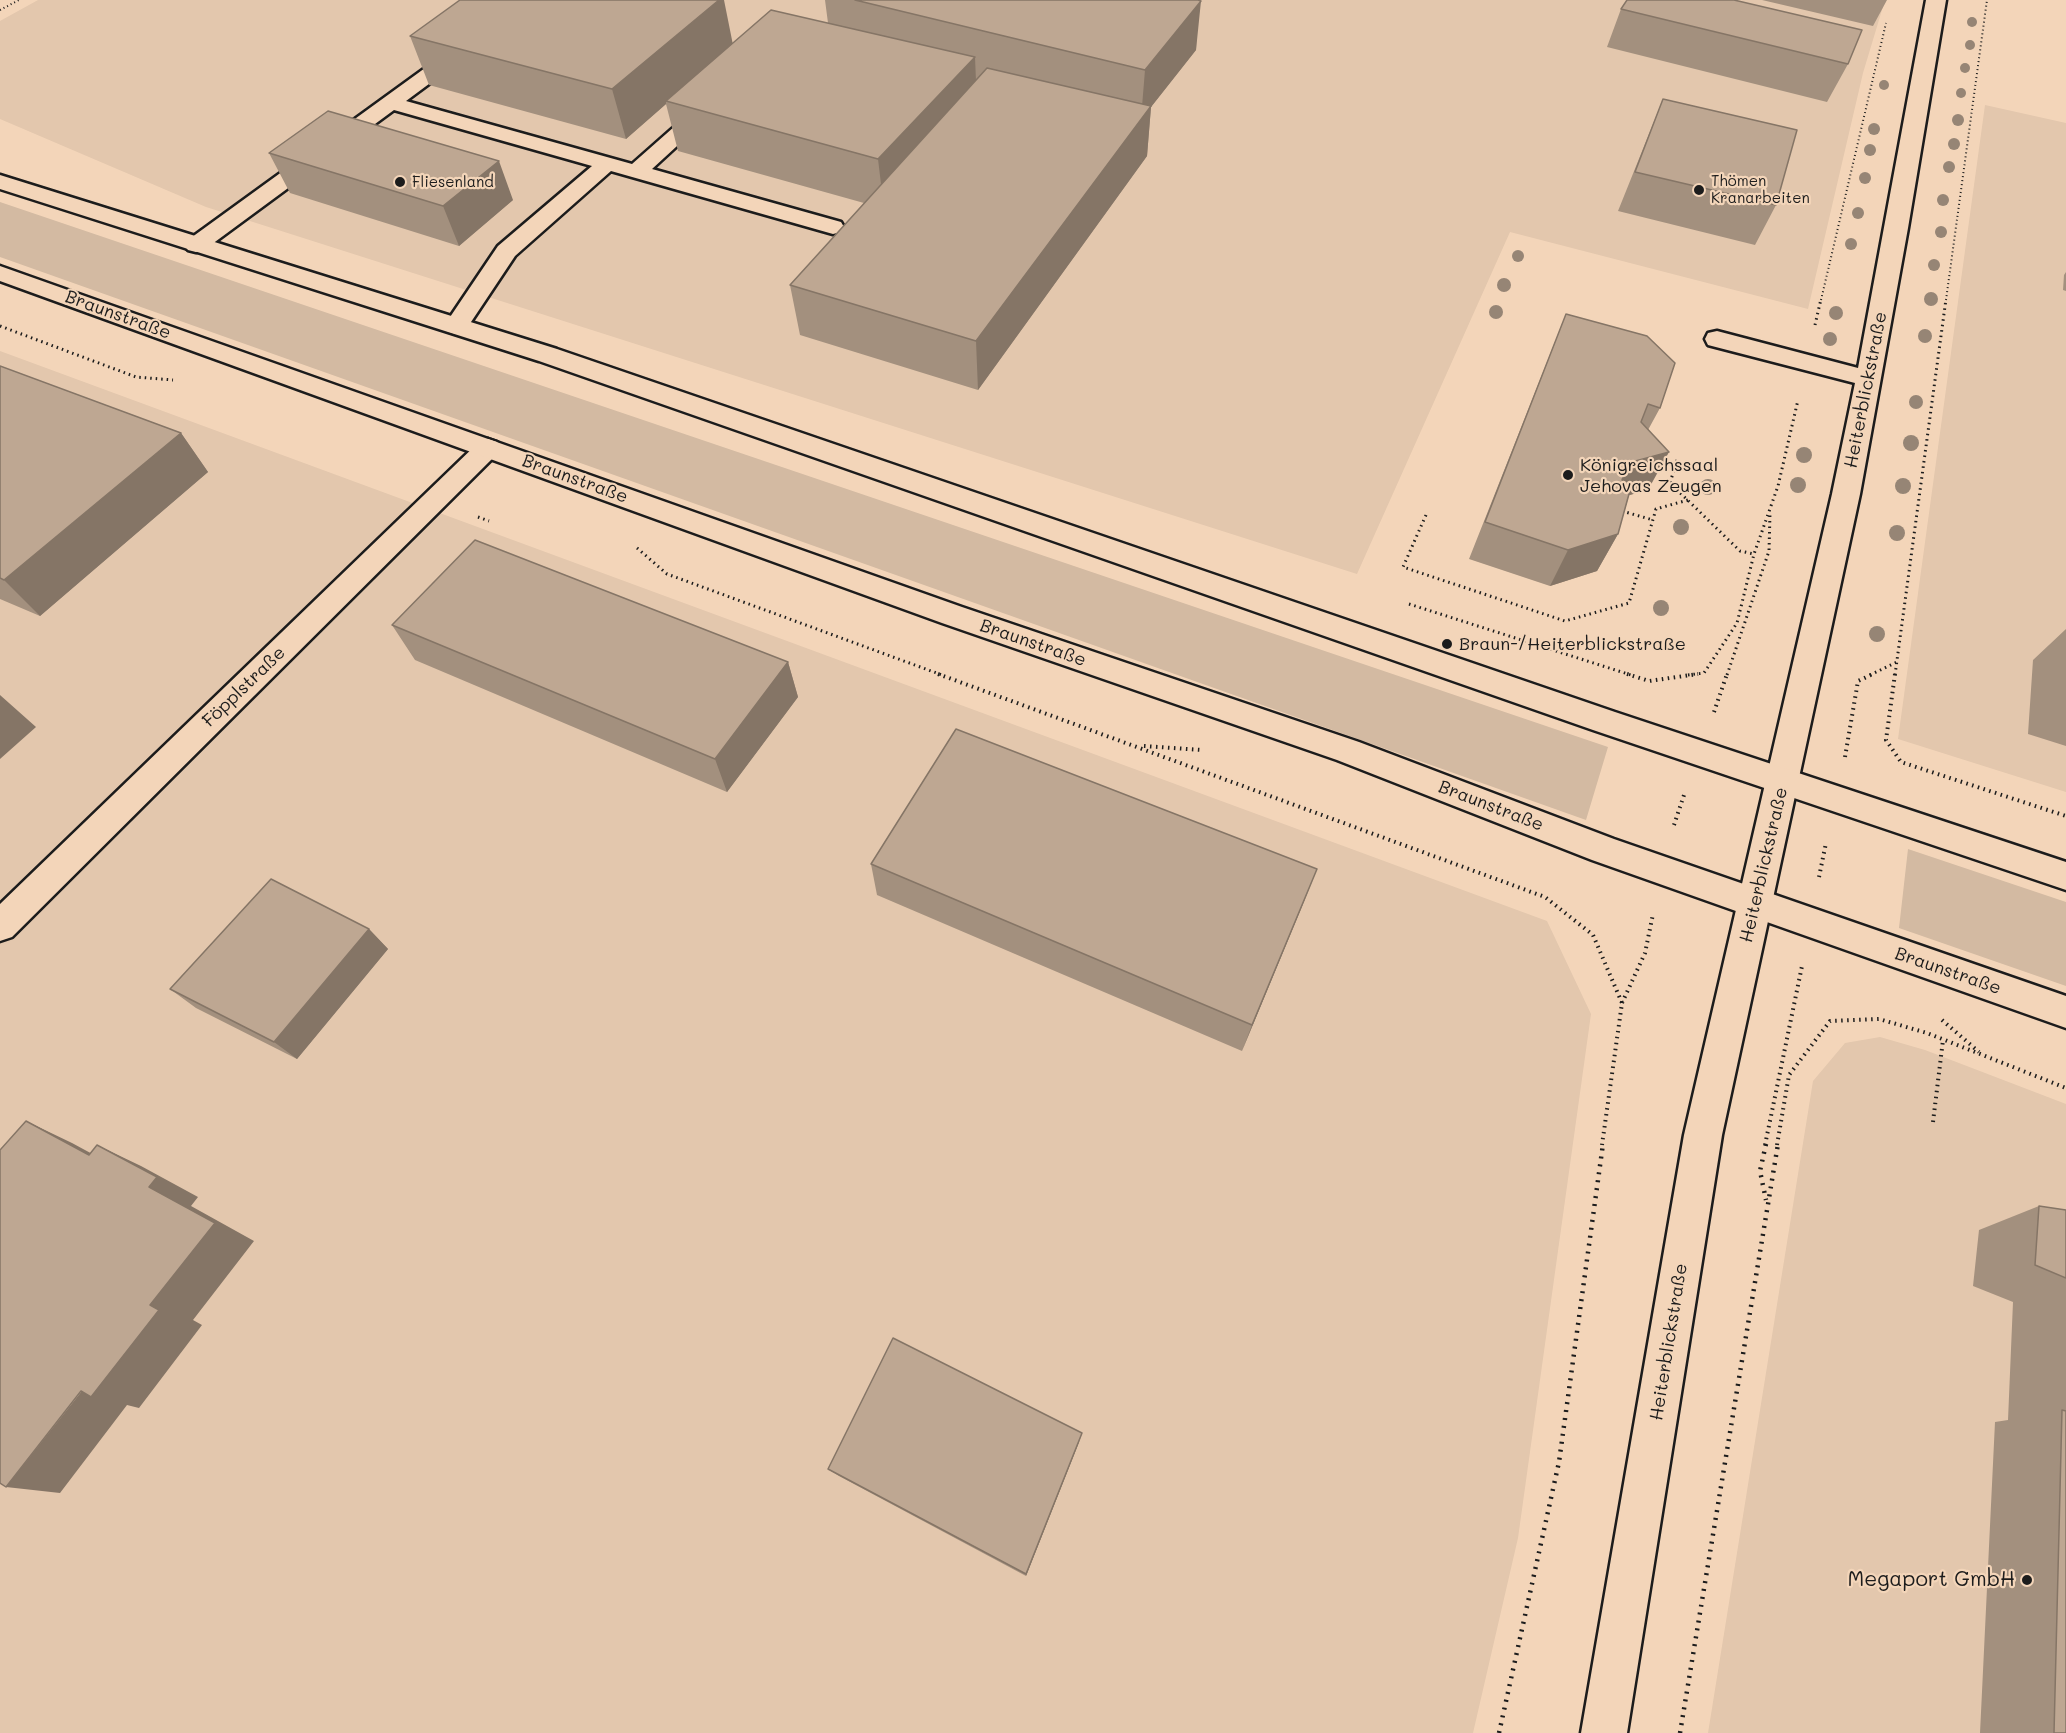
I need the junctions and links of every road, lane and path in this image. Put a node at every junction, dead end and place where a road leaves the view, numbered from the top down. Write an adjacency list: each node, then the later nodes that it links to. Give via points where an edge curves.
1 (19, 0): 4 (path)
2 (1936, 0): 20 (main road, Heiterblickstraße)
3 (1987, 0): 33 (path, via 1886,740 1901,762)
4 (0, 10)
5 (1886, 23): 18 (path)
6 (475, 41): 8 (main road)
7 (720, 96): 10 (main road)
8 (392, 103): 9 (main road); 13 (main road)
9 (607, 164): 10 (main road); 16 (main road, via 506,251)
10 (636, 172): 12 (main road)
11 (0, 182): 13 (main road)
12 (833, 227)
13 (196, 245): 16 (main road)
14 (0, 273): 21 (main road, Braunstraße)
15 (0, 326): 19 (path)
16 (456, 326): 32 (main road)
17 (1717, 339): 18 (main road)
18 (1807, 363): 20 (main road); 29 (path, via 1778,486)
19 (136, 377)
20 (1869, 380): 32 (main road, Heiterblickstraße)
21 (488, 448): 35 (main road, Braunstraße, via 952,615 1348,751); 36 (main road, Föpplstraße)
22 (1655, 460): 24 (path)
23 (1677, 460): 24 (path)
24 (1675, 466): 25 (path, via 1670,483)
25 (1688, 500): 28 (path, via 1656,509); 29 (path, via 1740,551)
26 (1615, 509): 28 (path)
27 (1426, 515): 28 (path, via 1403,567 1565,621 1629,603)
28 (1653, 520)
29 (1754, 554): 31 (path, via 1737,623 1704,673 1649,681)
30 (667, 574): 41 (path, via 1545,897 1593,935 1622,1003 1559,1462)
31 (1398, 601)
32 (1783, 781): 34 (main road); 35 (main road, Heiterblickstraße)
33 (2066, 816)
34 (2066, 876)
35 (1755, 904): 37 (main road, Braunstraße); 42 (main road, Heiterblickstraße, via 1703,1135)
36 (0, 926)
37 (2066, 1012)
38 (1943, 1040): 39 (path); 40 (path); 43 (path, via 1879,1019 1830,1021 1789,1075)
39 (2066, 1088)
40 (1933, 1122)
41 (1499, 1733)
42 (1604, 1733)
43 (1680, 1733)

